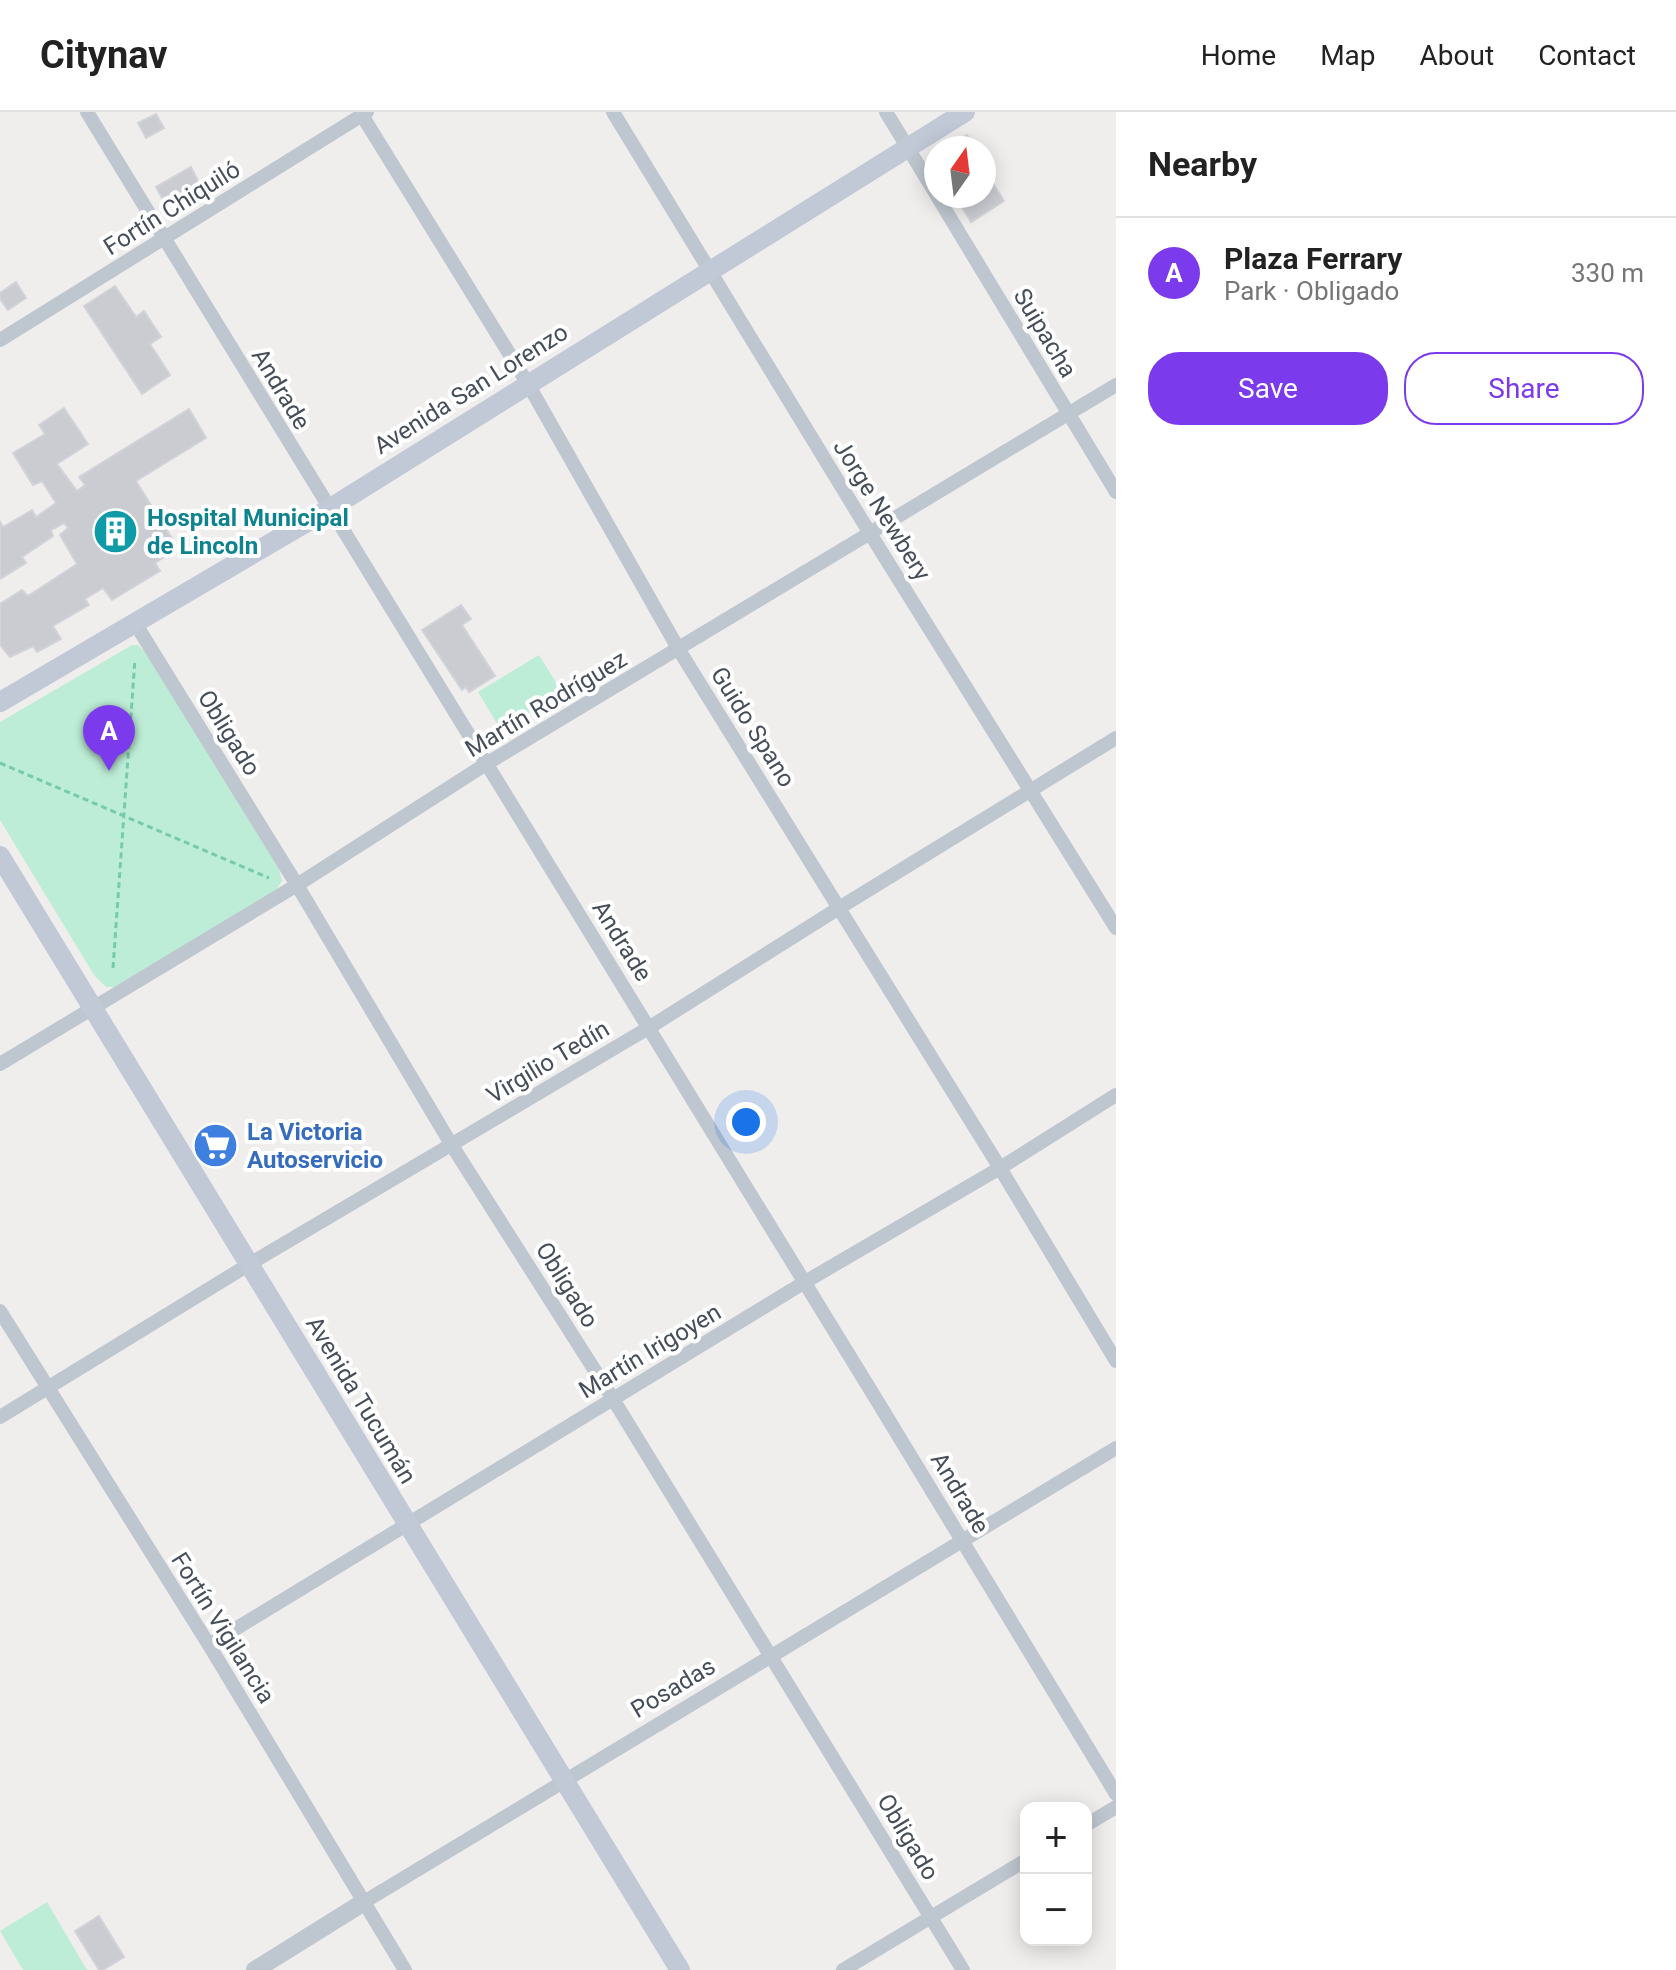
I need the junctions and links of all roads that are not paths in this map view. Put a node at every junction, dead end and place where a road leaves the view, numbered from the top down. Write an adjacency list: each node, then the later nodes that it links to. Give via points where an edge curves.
1 (87, 112): 9 (street, Andrade)
2 (613, 112): 10 (street, Jorge Newbery)
3 (886, 112): 6 (street, Suipacha)
4 (965, 112): 6 (main road, Avenida San Lorenzo)
5 (363, 113): 9 (street, Fortín Chiquiló); 12 (street, Guido Spano)
6 (908, 147): 7 (street, Suipacha); 10 (main road, Avenida San Lorenzo)
7 (924, 173)
8 (945, 208): 14 (street, Suipacha)
9 (164, 239): 11 (street, Fortín Chiquiló); 16 (street, Andrade)
10 (710, 272): 12 (main road, Avenida San Lorenzo); 17 (street, Jorge Newbery)
11 (0, 340)
12 (528, 384): 16 (main road, Avenida San Lorenzo); 19 (street, Guido Spano)
13 (1116, 385): 14 (street, Martín Rodríguez)
14 (1068, 413): 15 (street, Suipacha); 17 (street, Martín Rodríguez)
15 (1116, 492)
16 (329, 509): 18 (main road, Avenida San Lorenzo); 22 (street, Andrade)
17 (871, 535): 19 (street, Martín Rodríguez); 23 (street, Jorge Newbery)
18 (135, 623): 20 (main road, Avenida San Lorenzo); 25 (street, Obligado)
19 (679, 650): 22 (street, Martín Rodríguez); 26 (street, Guido Spano)
20 (0, 702)
21 (1116, 738): 23 (street, Virgilio Tedín)
22 (486, 764): 25 (street, Martín Rodríguez); 29 (street, Andrade)
23 (1031, 791): 26 (street, Virgilio Tedín); 27 (street, Jorge Newbery)
24 (0, 856): 28 (main road, Avenida Tucumán)
25 (297, 885): 28 (street, Martín Rodríguez); 32 (street, Obligado)
26 (839, 908): 29 (street, Virgilio Tedín); 33 (street, Guido Spano)
27 (1116, 928)
28 (92, 1010): 30 (street, Martín Rodríguez); 34 (main road, Avenida Tucumán)
29 (650, 1027): 32 (street, Virgilio Tedín); 35 (street, Andrade)
30 (0, 1064)
31 (1116, 1095): 33 (street, Martín Irigoyen)
32 (451, 1144): 34 (street, Virgilio Tedín); 39 (street, Obligado)
33 (1000, 1168): 35 (street, Martín Irigoyen); 37 (street, Guido Spano)
34 (248, 1265): 38 (street, Virgilio Tedín); 42 (main road, Avenida Tucumán)
35 (805, 1282): 39 (street, Martín Irigoyen); 43 (street, Andrade)
36 (0, 1311): 38 (street, Fortín Vigilancia)
37 (1116, 1361)
38 (49, 1388): 40 (street, Virgilio Tedín); 44 (street, Fortín Vigilancia)
39 (613, 1399): 42 (street, Martín Irigoyen); 45 (street, Obligado)
40 (0, 1417)
41 (1116, 1448): 43 (street, Posadas)
42 (407, 1525): 44 (street, Martín Irigoyen); 46 (main road, Avenida Tucumán)
43 (963, 1540): 45 (street, Posadas); 47 (street, Andrade)
44 (209, 1645): 51 (street, Fortín Vigilancia)
45 (772, 1657): 46 (street, Posadas); 52 (street, Obligado)
46 (564, 1780): 51 (street, Posadas); 55 (main road, Avenida Tucumán)
47 (1116, 1794)
48 (1116, 1807): 49 (street)
49 (1092, 1821)
50 (1020, 1864): 52 (street)
51 (364, 1902): 53 (street, Posadas); 54 (street, Fortín Vigilancia)
52 (930, 1917): 56 (street); 57 (street, Obligado)
53 (255, 1970)
54 (405, 1970)
55 (680, 1970)
56 (843, 1970)
57 (963, 1970)

